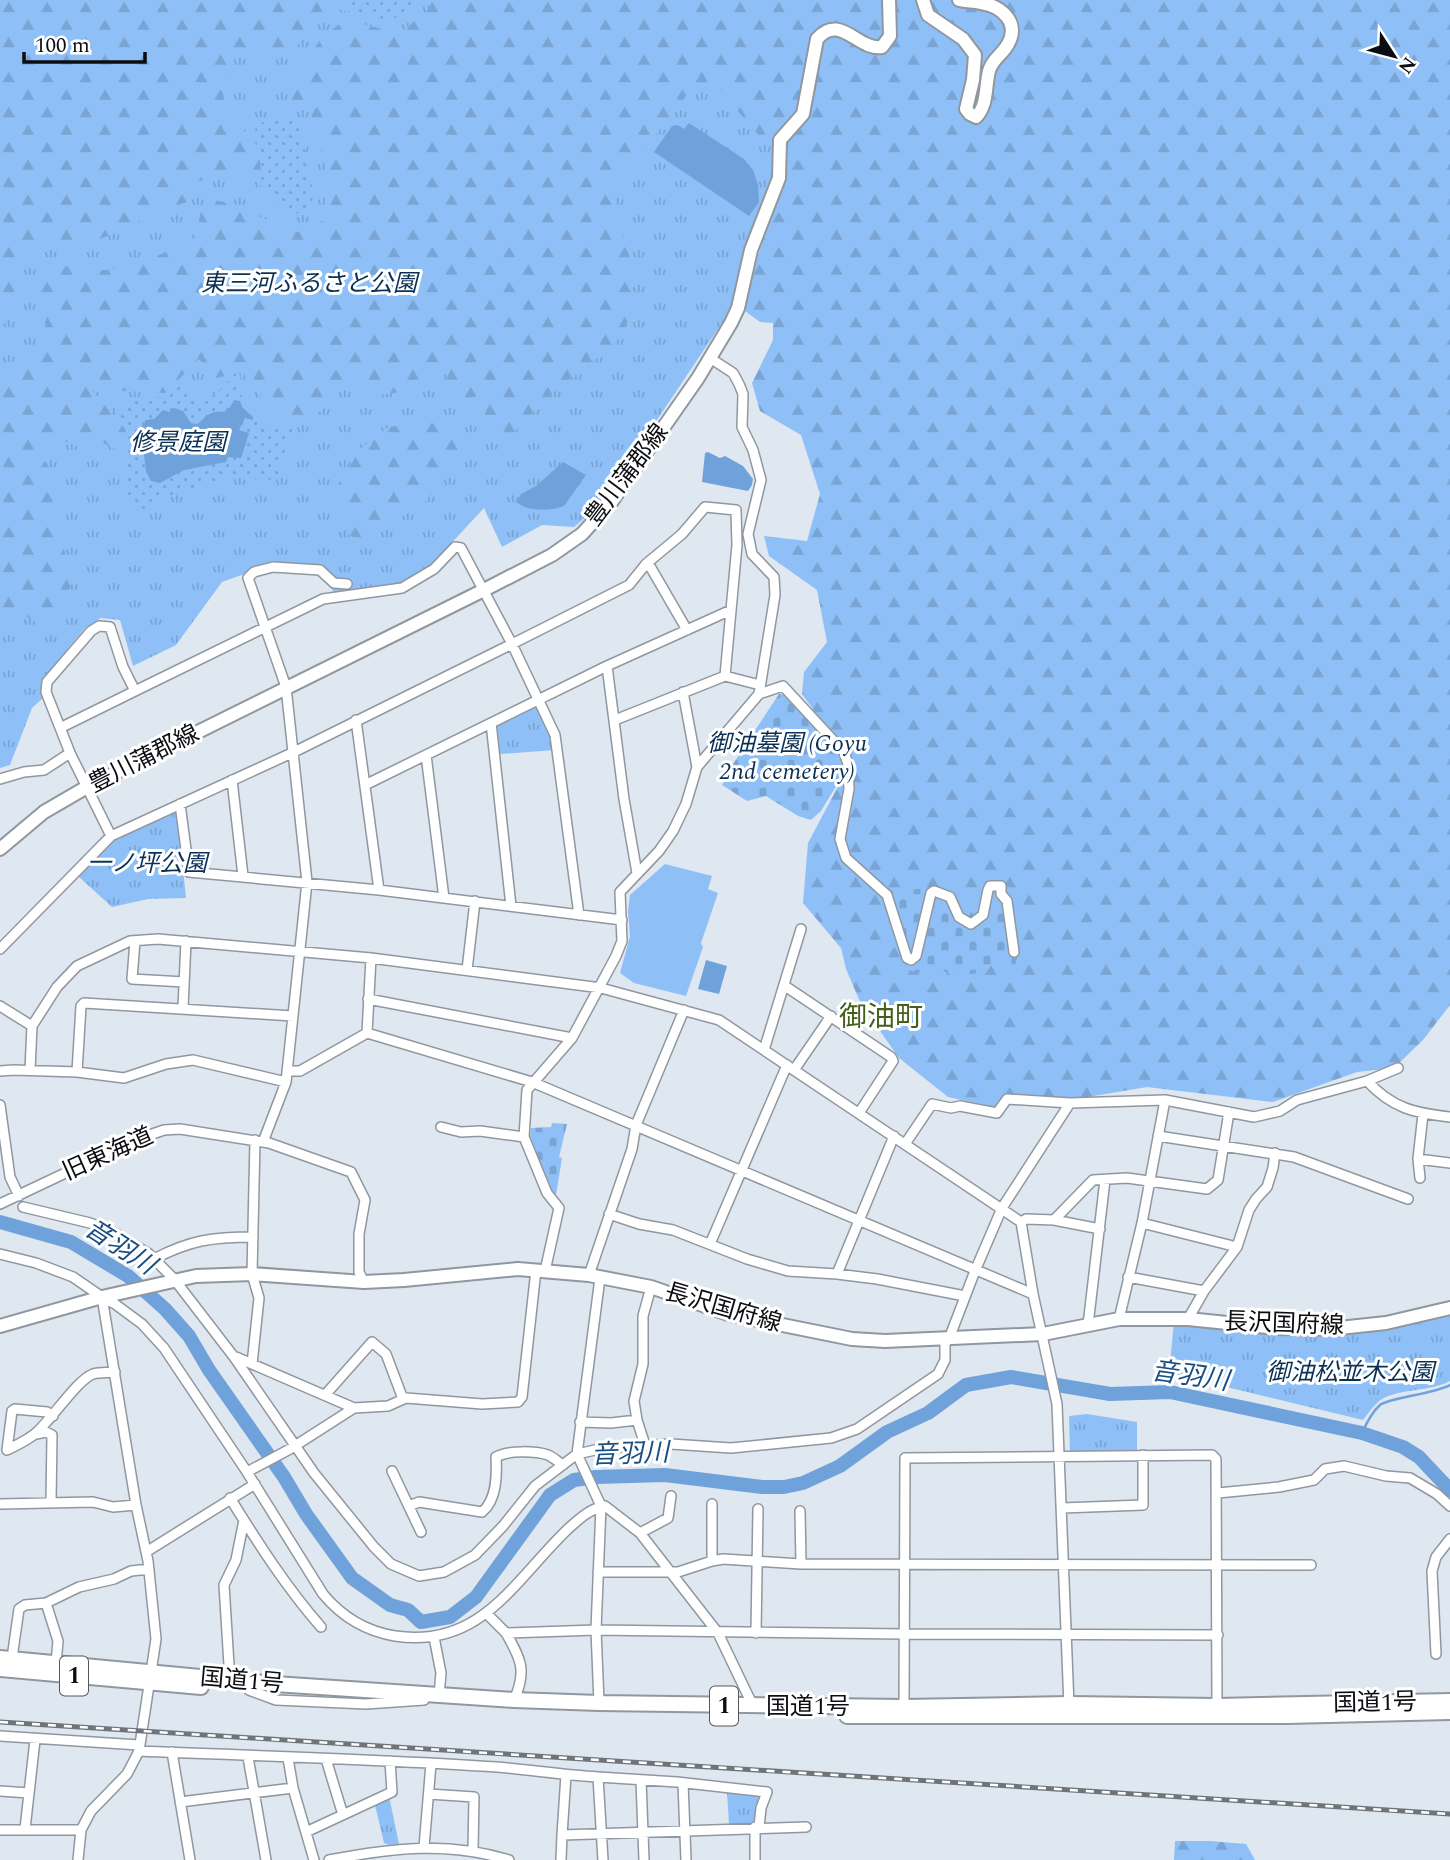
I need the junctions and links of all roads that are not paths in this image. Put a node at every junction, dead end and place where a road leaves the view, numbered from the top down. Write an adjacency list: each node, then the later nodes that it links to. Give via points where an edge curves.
1 (889, 0): 4 (main road, 豊川蒲郡線, via 890,36 882,47 873,48 832,29 817,39 803,114 780,140 779,178 751,250 738,308)
2 (923, 0): 3 (main road, via 931,19 972,49 975,67 966,109 976,117 989,70 1008,45 1012,26 1007,16 992,6)
3 (959, 0)
4 (710, 358): 7 (main road, 豊川蒲郡線, via 600,516 567,546); 15 (street, via 733,373 739,384 743,427 761,480 748,534 752,554 774,577 775,595)
5 (646, 564): 8 (street, via 682,534 705,506 736,510); 10 (street); 11 (street, via 629,585)
6 (347, 584): 9 (street, via 334,583 320,570 273,567 254,572 248,578)
7 (484, 590): 9 (street, via 461,548 455,547 434,569 402,588 323,599); 11 (street); 14 (main road, 豊川蒲郡線)
8 (731, 610): 10 (street); 13 (street)
9 (265, 626): 14 (street); 16 (street)
10 (687, 630): 12 (street)
11 (512, 645): 18 (street); 19 (street)
12 (607, 666): 18 (street); 20 (street)
13 (725, 676): 15 (street); 17 (street)
14 (286, 687): 23 (street); 30 (main road, 豊川蒲郡線)
15 (760, 690): 26 (street); 48 (street, via 783,686 844,752 849,789 841,847 846,858 887,895 908,958 916,956 934,891 950,897 959,917 971,924 983,915 988,890 997,884 1007,901)
16 (135, 691): 22 (street); 22 (street, via 110,626 99,626 47,682 46,692)
17 (683, 692): 20 (street); 26 (street)
18 (539, 699): 21 (street); 41 (street, via 555,735)
19 (356, 720): 23 (street); 29 (street)
20 (615, 720): 34 (street)
21 (491, 723): 25 (street); 40 (street)
22 (60, 728): 24 (street)
23 (294, 752): 28 (street); 36 (street)
24 (70, 753): 27 (street, via 44,770); 30 (street)
25 (426, 755): 29 (street); 38 (street)
26 (698, 767): 34 (street, via 673,831)
27 (0, 779)
28 (232, 780): 31 (street); 35 (street)
29 (365, 785): 37 (street)
30 (87, 786): 32 (street); 33 (main road, 豊川蒲郡線, via 44,812)
31 (180, 804): 32 (street); 35 (street, via 189,872)
32 (111, 836): 46 (street)
33 (0, 849)
34 (637, 873): 42 (street, via 620,892)
35 (243, 876): 36 (street)
36 (307, 882): 37 (street); 47 (street)
37 (379, 890): 38 (street)
38 (444, 898): 39 (street)
39 (475, 901): 40 (street); 50 (street)
40 (510, 906): 41 (street)
41 (579, 915): 42 (street)
42 (622, 920): 53 (street, via 622,941)
43 (801, 929): 52 (street)
44 (135, 941): 45 (street); 51 (street, via 132,979); 60 (street, via 77,966)
45 (186, 941): 47 (street); 51 (street)
46 (0, 949)
47 (302, 950): 49 (street); 58 (street)
48 (1014, 952)
49 (371, 958): 50 (street); 54 (street)
50 (467, 970): 53 (street)
51 (184, 982): 56 (street)
52 (785, 986): 59 (street); 63 (street)
53 (601, 988): 57 (street); 62 (street)
54 (368, 999): 61 (street); 62 (street)
55 (0, 1006): 60 (street)
56 (183, 1008): 58 (street); 68 (street, via 85,1003 81,1006)
57 (684, 1010): 63 (street, via 719,1020); 79 (street)
58 (293, 1016): 69 (street)
59 (831, 1016): 64 (street); 76 (street, via 893,1061)
60 (32, 1026): 66 (street)
61 (367, 1033): 69 (street); 71 (street)
62 (572, 1038): 71 (street)
63 (764, 1050): 64 (street)
64 (791, 1068): 76 (street); 90 (street)
65 (1398, 1068): 70 (street)
66 (30, 1070): 67 (street); 68 (street)
67 (0, 1072)
68 (77, 1072): 69 (street, via 124,1078 193,1060)
69 (287, 1077): 84 (street)
70 (1367, 1081): 75 (street, via 1254,1117); 77 (street, via 1387,1100)
71 (532, 1082): 79 (street); 83 (street, via 527,1090)
72 (1165, 1100): 73 (street); 75 (street); 82 (street)
73 (1070, 1103): 85 (street, via 1007,1099 997,1112 932,1104); 98 (street)
74 (0, 1105): 94 (street, via 10,1177)
75 (1229, 1112): 86 (street)
76 (859, 1113): 81 (street)
77 (1423, 1114): 78 (street); 88 (street)
78 (1450, 1117)
79 (636, 1125): 90 (street); 99 (street)
80 (441, 1127): 83 (street)
81 (894, 1136): 85 (street); 100 (street)
82 (1158, 1136): 86 (street); 92 (street)
83 (524, 1137): 110 (street, via 547,1193 559,1208)
84 (259, 1141): 94 (street, 旧東海道, via 164,1130); 105 (street); 117 (street, 旧東海道, via 351,1172 365,1200 359,1234 359,1272)
85 (905, 1144): 98 (street)
86 (1224, 1146): 87 (street); 92 (street, via 1218,1180 1207,1189)
87 (1275, 1153): 95 (street); 107 (street, via 1267,1187 1249,1210)
88 (1418, 1159): 89 (street); 91 (street)
89 (1450, 1163)
90 (741, 1170): 100 (street); 106 (street)
91 (1420, 1178)
92 (1150, 1180): 93 (street); 103 (street)
93 (1105, 1181): 101 (street, via 1093,1180); 104 (street)
94 (19, 1196): 96 (street, 旧東海道)
95 (1408, 1199)
96 (0, 1204)
97 (23, 1208): 109 (street, via 90,1223)
98 (1002, 1208): 102 (street); 111 (street)
99 (609, 1214): 106 (street); 114 (street)
100 (859, 1220): 111 (street); 113 (street)
101 (1054, 1220): 102 (street); 104 (street)
102 (1021, 1222): 120 (street)
103 (1142, 1223): 107 (street); 115 (street)
104 (1100, 1228): 126 (street)
105 (253, 1237): 109 (street, via 189,1242); 112 (street)
106 (710, 1244): 113 (street, via 788,1272)
107 (1237, 1247): 119 (street)
108 (0, 1254): 121 (street, via 73,1277)
109 (154, 1259): 116 (street)
110 (540, 1271): 114 (main road, 長沢国府線); 117 (main road, 長沢国府線); 134 (street, via 518,1402)
111 (975, 1271): 120 (street); 122 (street)
112 (252, 1274): 116 (main road, 長沢国府線); 117 (main road, 長沢国府線); 131 (street, via 259,1298)
113 (837, 1274): 122 (street)
114 (595, 1276): 118 (main road, 長沢国府線); 138 (street)
115 (1128, 1277): 119 (street); 124 (street)
116 (172, 1280): 121 (main road, 長沢国府線); 130 (street)
117 (364, 1282)
118 (652, 1287): 129 (main road, 長沢国府線, via 728,1314 852,1339); 137 (street, via 643,1316)
119 (1204, 1291): 125 (street)
120 (1033, 1294): 128 (street)
121 (106, 1296): 127 (main road, 長沢国府線); 132 (street); 148 (street, via 164,1348)
122 (965, 1296): 129 (street)
123 (1450, 1308): 125 (main road, 長沢国府線, via 1387,1323 1330,1329)
124 (1119, 1319): 125 (main road, 長沢国府線); 126 (main road, 長沢国府線)
125 (1188, 1319)
126 (1088, 1325): 128 (main road, 長沢国府線)
127 (0, 1326)
128 (1043, 1334): 129 (main road, 長沢国府線); 146 (street, via 1057,1404)
129 (950, 1336): 140 (street, via 938,1374 857,1429 831,1438 731,1448)
130 (234, 1357): 131 (street); 141 (street)
131 (252, 1364): 133 (street)
132 (116, 1372): 136 (street, via 86,1378); 158 (street)
133 (325, 1395): 134 (street, via 372,1342 386,1354); 135 (street)
134 (403, 1399): 135 (street, via 388,1406)
135 (354, 1408): 141 (street)
136 (53, 1416): 139 (street); 142 (street, via 12,1411)
137 (637, 1420): 138 (street); 140 (street)
138 (580, 1422): 145 (street)
139 (34, 1434): 142 (street); 154 (street, via 52,1435)
140 (645, 1445): 145 (street, via 604,1448)
141 (293, 1447): 147 (street, via 374,1548 391,1564 419,1576 444,1572 475,1555 535,1486); 148 (street)
142 (8, 1450): 144 (street)
143 (1143, 1455): 146 (street); 151 (street, via 1212,1455); 161 (street, via 1143,1505)
144 (0, 1457)
145 (578, 1457): 147 (street); 156 (street)
146 (1060, 1457): 161 (street); 173 (street, via 905,1458)
147 (563, 1465): 159 (street, via 549,1455 501,1454 496,1457 497,1480 482,1512 419,1503)
148 (249, 1471): 150 (street)
149 (392, 1471): 159 (street)
150 (255, 1483): 153 (street); 189 (street, via 337,1611 374,1632)
151 (1218, 1493): 160 (street, via 1314,1480 1325,1469 1344,1465 1410,1478); 172 (street)
152 (671, 1496): 166 (street, via 668,1518)
153 (230, 1498): 164 (street); 168 (street)
154 (51, 1502): 155 (street); 158 (street)
155 (0, 1504)
156 (600, 1504): 166 (street); 178 (street); 180 (street, via 552,1544 504,1600)
157 (712, 1504): 169 (street)
158 (136, 1505): 168 (street)
159 (409, 1506): 165 (street)
160 (1450, 1506)
161 (1062, 1508): 174 (street)
162 (758, 1510): 170 (street)
163 (800, 1511): 171 (street)
164 (243, 1520): 181 (street, via 299,1603); 195 (street, via 236,1560 224,1585)
165 (421, 1532)
166 (640, 1533): 177 (street)
167 (1450, 1539): 190 (street, via 1432,1571)
168 (146, 1552): 176 (street)
169 (712, 1560): 170 (street); 177 (street)
170 (758, 1563): 171 (street); 185 (street)
171 (801, 1564): 173 (street)
172 (1216, 1564): 174 (street); 175 (street); 188 (street)
173 (904, 1565): 174 (street); 186 (street)
174 (1064, 1565): 187 (street)
175 (1311, 1565)
176 (149, 1569): 179 (street, via 79,1587); 194 (street, via 156,1639)
177 (670, 1571): 178 (street); 184 (street)
178 (598, 1572): 182 (street)
179 (46, 1603): 191 (street, via 19,1609); 192 (street, via 58,1641)
180 (486, 1613): 183 (street); 189 (street)
181 (321, 1627)
182 (596, 1630): 183 (street); 184 (street); 199 (street)
183 (506, 1633): 197 (street, via 523,1672)
184 (718, 1633): 185 (street); 200 (street)
185 (757, 1633): 186 (street)
186 (904, 1634): 187 (street); 202 (street)
187 (1065, 1635): 188 (street); 203 (street)
188 (1218, 1635): 201 (street)
189 (434, 1637): 196 (street, via 441,1673)
190 (1436, 1654)
191 (6, 1655): 192 (highway, 国道1号 / 1)
192 (56, 1664): 194 (highway, 国道1号 / 1)
193 (0, 1669): 194 (highway, 国道1号 / 1)
194 (150, 1678): 195 (highway, 国道1号 / 1); 196 (highway, 国道1号 / 1, via 249,1690); 207 (street)
195 (230, 1681): 196 (highway, 国道1号 / 1)
196 (431, 1698): 197 (highway, 国道1号 / 1); 203 (highway, 国道1号 / 1, via 599,1711 905,1718)
197 (514, 1700): 199 (highway, 国道1号 / 1)
198 (1450, 1701): 201 (highway, 国道1号 / 1)
199 (599, 1703): 200 (highway, 国道1号 / 1)
200 (753, 1706): 202 (highway, 国道1号 / 1)
201 (1217, 1706): 203 (highway, 国道1号 / 1)
202 (904, 1707): 203 (highway, 国道1号 / 1)
203 (1069, 1711): 204 (highway, 国道1号 / 1)
204 (1450, 1712)
205 (0, 1736): 206 (street)
206 (35, 1740): 207 (street); 221 (street)
207 (139, 1748): 208 (street); 229 (street, via 127,1774 91,1811)
208 (172, 1752): 209 (street); 223 (street)
209 (248, 1757): 210 (street); 220 (street)
210 (288, 1758): 211 (street); 218 (street)
211 (326, 1759): 212 (street); 224 (street)
212 (390, 1761): 213 (street); 224 (street, via 392,1792)
213 (431, 1764): 214 (street); 222 (street)
214 (566, 1775): 215 (street); 234 (street)
215 (598, 1777): 216 (street); 233 (street)
216 (641, 1780): 217 (street); 232 (street)
217 (683, 1783): 225 (street, via 767,1792); 230 (street)
218 (293, 1788): 220 (street); 231 (street)
219 (0, 1791): 221 (street)
220 (254, 1792): 223 (street); 239 (street)
221 (29, 1793): 227 (street)
222 (429, 1794): 235 (street); 236 (street, via 474,1797)
223 (180, 1802): 238 (street)
224 (343, 1815): 231 (street)
225 (757, 1827): 226 (street); 230 (street); 247 (street)
226 (806, 1827)
227 (25, 1829): 228 (street); 229 (street)
228 (0, 1830)
229 (81, 1830): 237 (street)
230 (685, 1831): 232 (street); 246 (street)
231 (306, 1832): 240 (street)
232 (643, 1832): 233 (street); 245 (street)
233 (602, 1834): 234 (street); 244 (street)
234 (562, 1835): 243 (street)
235 (424, 1847): 236 (street); 241 (street)
236 (473, 1850): 242 (street)
237 (78, 1860)
238 (190, 1860)
239 (266, 1860)
240 (314, 1860)
241 (329, 1860)
242 (509, 1860)
243 (561, 1860)
244 (603, 1860)
245 (644, 1860)
246 (686, 1860)
247 (755, 1860)

